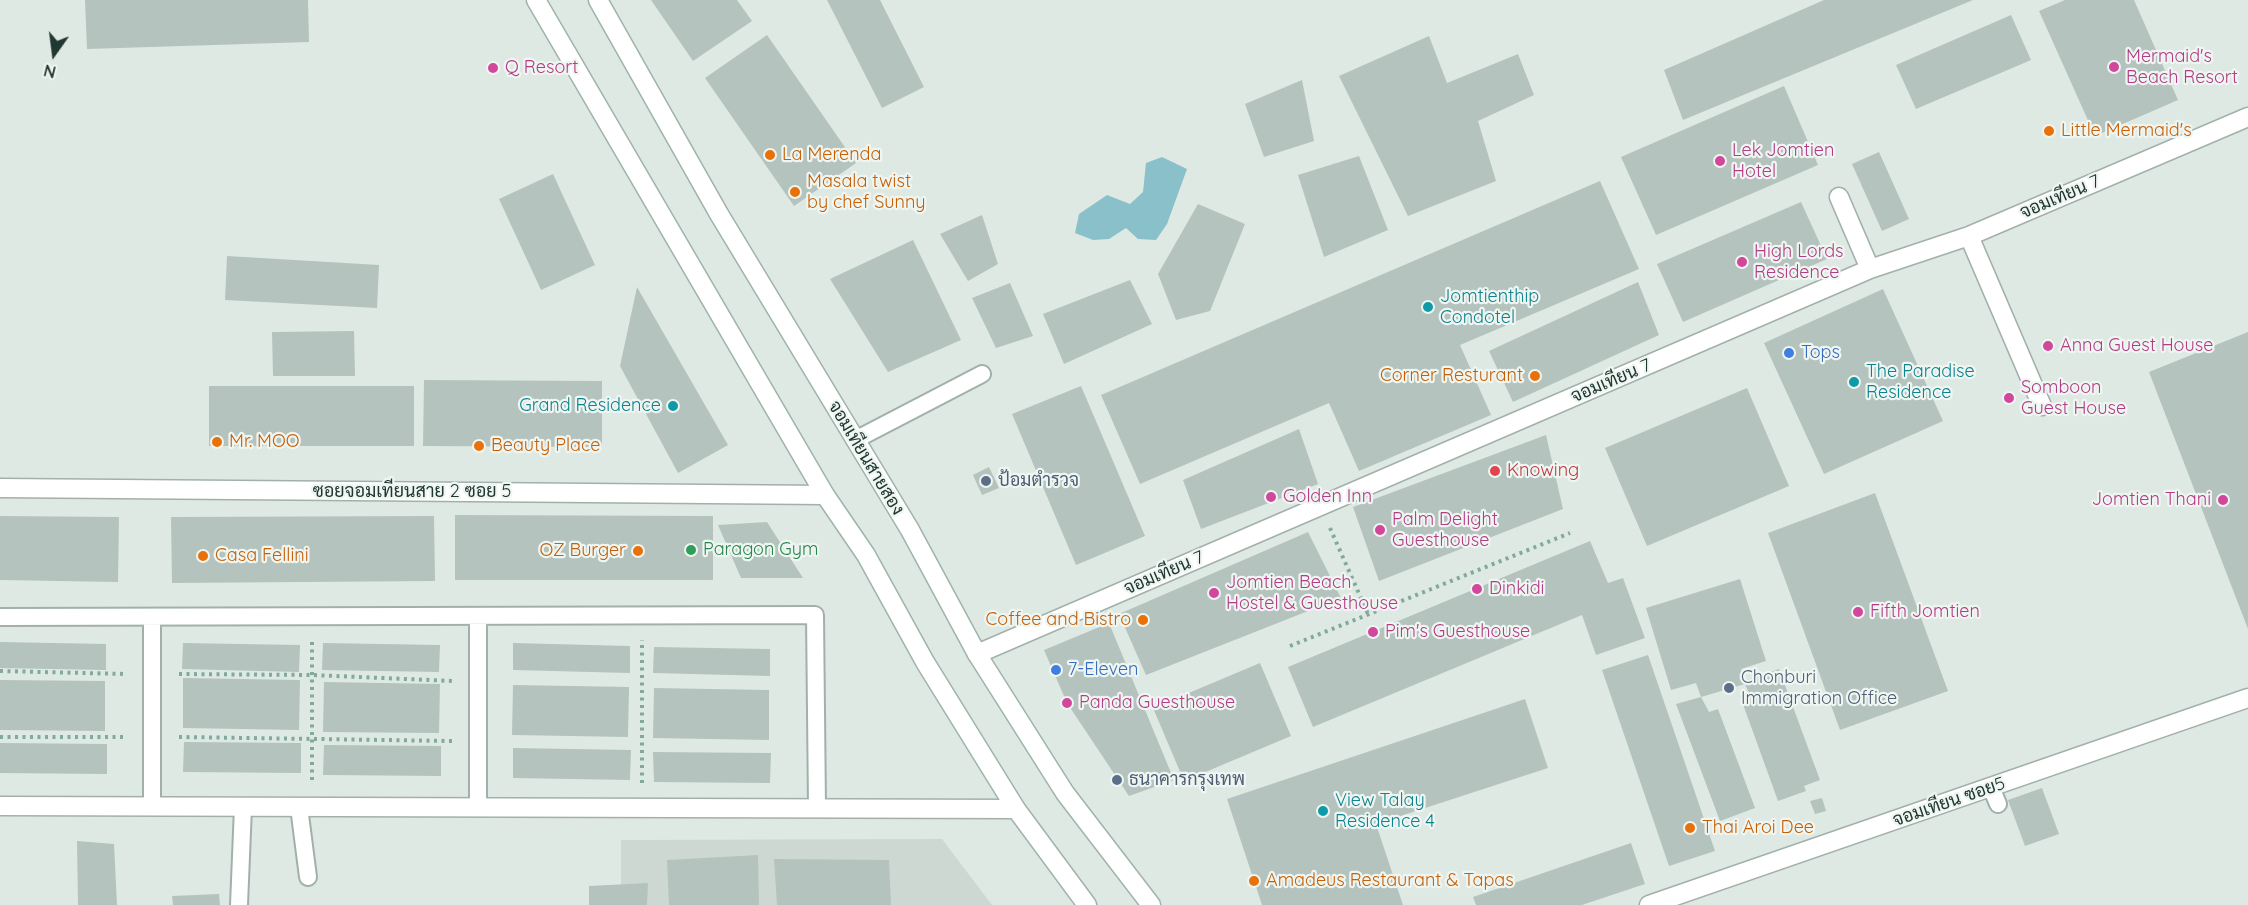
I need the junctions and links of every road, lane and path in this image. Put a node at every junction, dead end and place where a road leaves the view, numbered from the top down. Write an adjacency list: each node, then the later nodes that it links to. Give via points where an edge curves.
1 (536, 0): 11 (street)
2 (598, 0): 9 (street, จอมเทียนสายสอง, via 719,214)
3 (2248, 117): 5 (street, จอมเทียน 7)
4 (1839, 197): 6 (street)
5 (1969, 236): 6 (street, จอมเทียน 7); 8 (street)
6 (1870, 269): 12 (street, จอมเทียน 7)
7 (982, 374): 9 (lane)
8 (2042, 406)
9 (855, 440): 21 (street, จอมเทียนสายสอง, via 910,530)
10 (0, 488): 11 (street, ซอยจอมเทียนสาย 2 ซอย 5)
11 (825, 495): 40 (street, via 866,555 925,662)
12 (1320, 506): 14 (path); 21 (street, จอมเทียน 7)
13 (1570, 533): 14 (path)
14 (1368, 614): 20 (path)
15 (642, 615): 18 (lane); 38 (path); 39 (lane, via 815,615)
16 (152, 616): 17 (lane); 19 (lane); 23 (lane)
17 (312, 616): 18 (lane); 24 (path)
18 (478, 616): 25 (lane)
19 (0, 617)
20 (1290, 646)
21 (977, 654): 44 (street, จอมเทียนสายสอง, via 1065,793)
22 (0, 671): 23 (path)
23 (152, 674): 24 (path); 28 (lane)
24 (312, 675): 25 (path); 29 (path)
25 (478, 682): 30 (lane)
26 (2248, 698): 31 (street, จอมเทียน ซอย5)
27 (0, 737): 28 (path)
28 (152, 737): 29 (path); 34 (lane)
29 (312, 739): 30 (path); 36 (path)
30 (478, 742): 37 (lane)
31 (1991, 787): 32 (lane); 45 (street, จอมเทียน ซอย5)
32 (1998, 804)
33 (0, 806): 34 (street)
34 (152, 806): 35 (street)
35 (243, 807): 36 (street); 42 (lane)
36 (306, 807): 37 (street); 41 (lane)
37 (478, 807): 38 (street)
38 (642, 808): 39 (street)
39 (817, 808): 40 (street)
40 (1016, 809): 43 (street)
41 (308, 877)
42 (239, 905)
43 (1087, 905)
44 (1151, 905)
45 (1649, 905)

